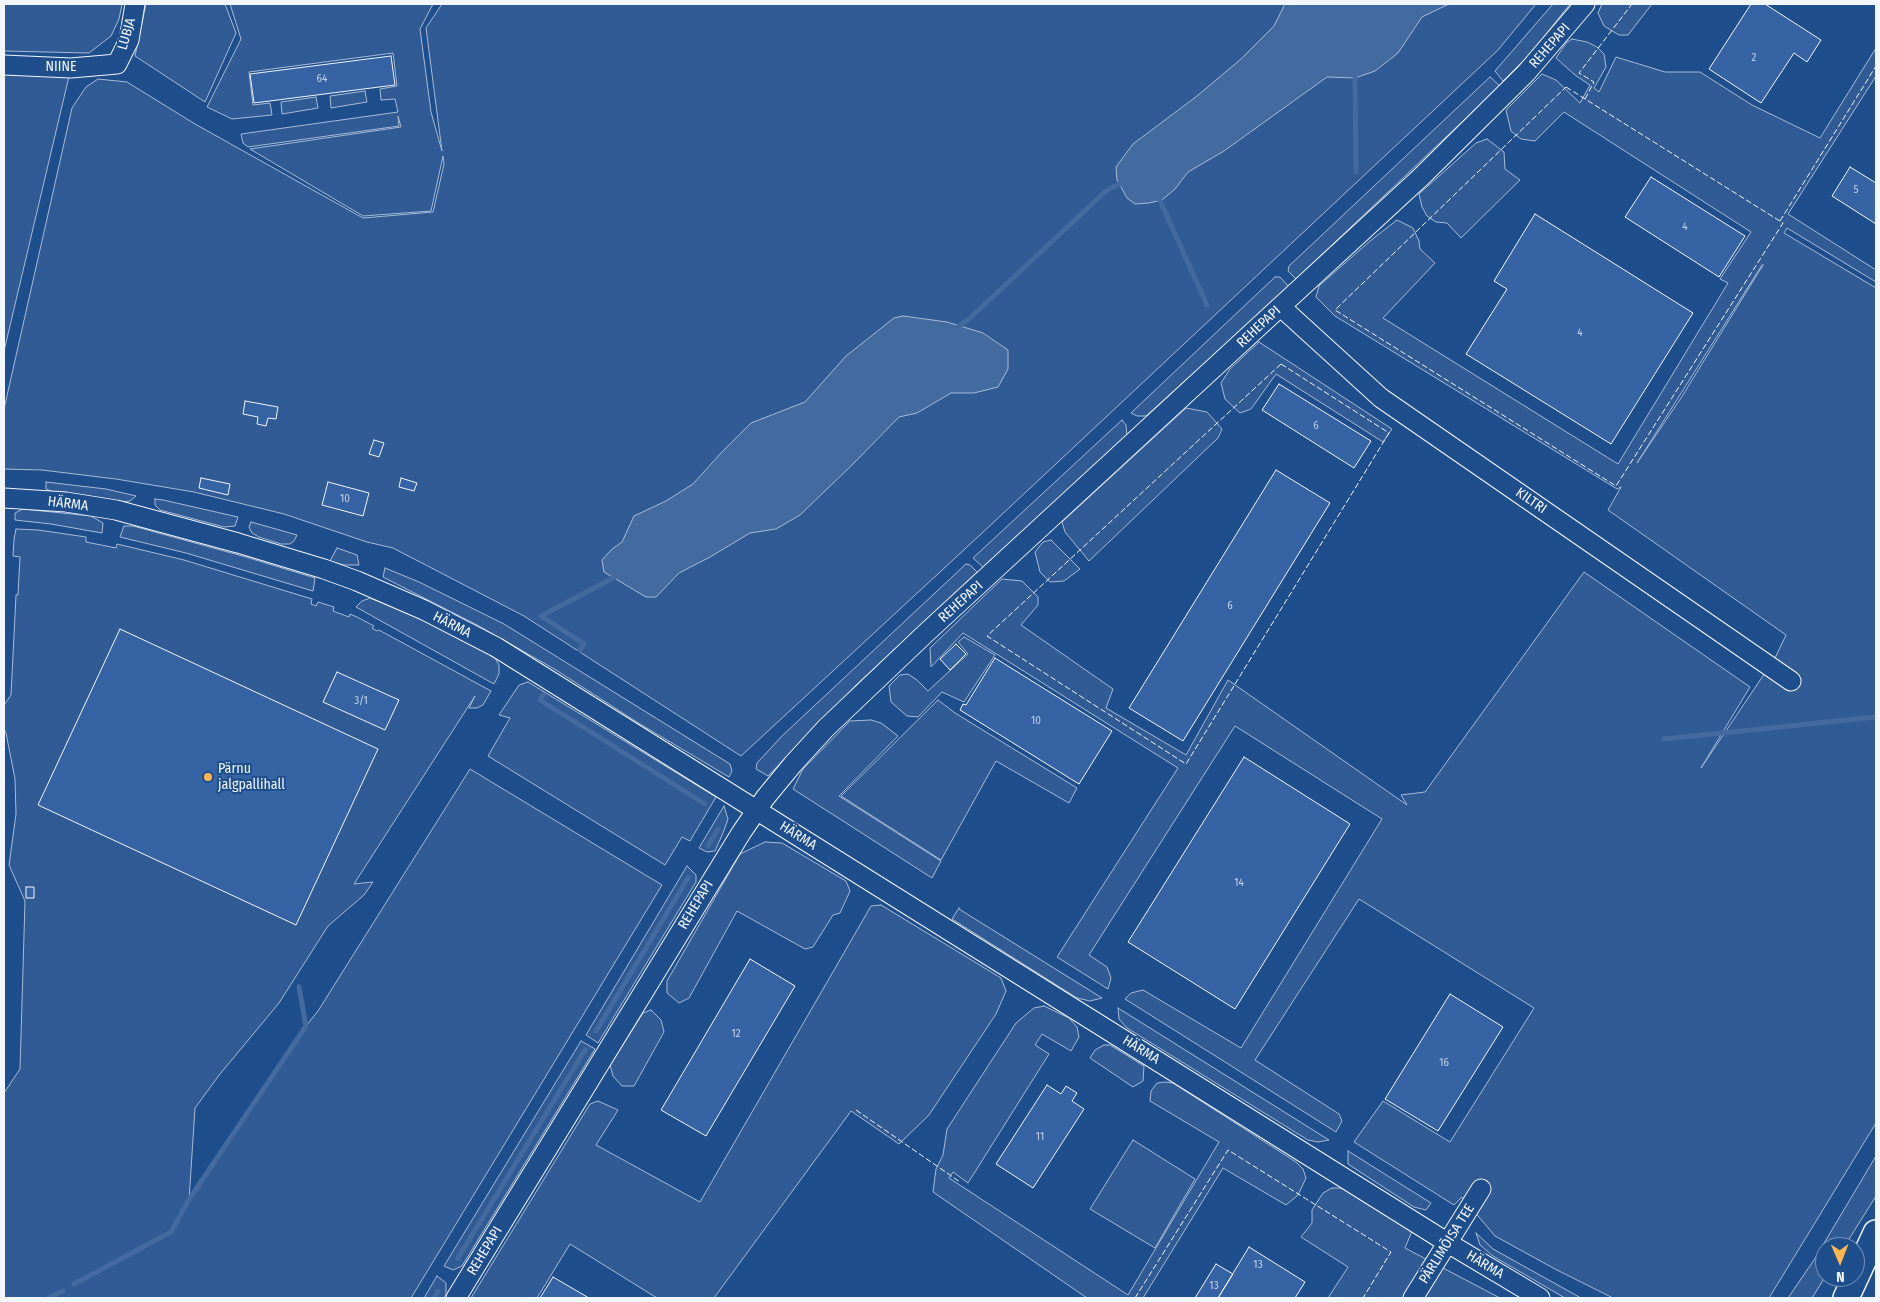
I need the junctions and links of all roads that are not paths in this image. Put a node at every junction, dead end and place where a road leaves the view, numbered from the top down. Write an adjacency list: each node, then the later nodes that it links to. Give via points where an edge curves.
1 (135, 4): 3 (street, LUBJA, via 129,40)
2 (1586, 4): 5 (street, REHEPAPI, via 1475,126)
3 (117, 64): 4 (street, NIINE, via 71,68)
4 (4, 65)
5 (1281, 307): 7 (street, KILTRI, via 1381,398); 8 (street, REHEPAPI, via 826,728)
6 (4, 498): 8 (street, HÄRMA, via 66,502 116,510 248,546 357,581 424,610 496,647)
7 (1791, 681)
8 (756, 810): 13 (street, HÄRMA); 15 (street, REHEPAPI)
9 (1481, 1189): 13 (street, PÄRLIMÕISA TEE)
10 (1876, 1225): 12 (main road)
11 (1876, 1233): 19 (main road)
12 (1865, 1242)
13 (1448, 1244): 16 (street, PÄRLIMÕISA TEE); 17 (street, HÄRMA)
14 (1837, 1287): 18 (main road)
15 (456, 1298)
16 (1413, 1298)
17 (1540, 1298)
18 (1830, 1298)
19 (1846, 1298)

